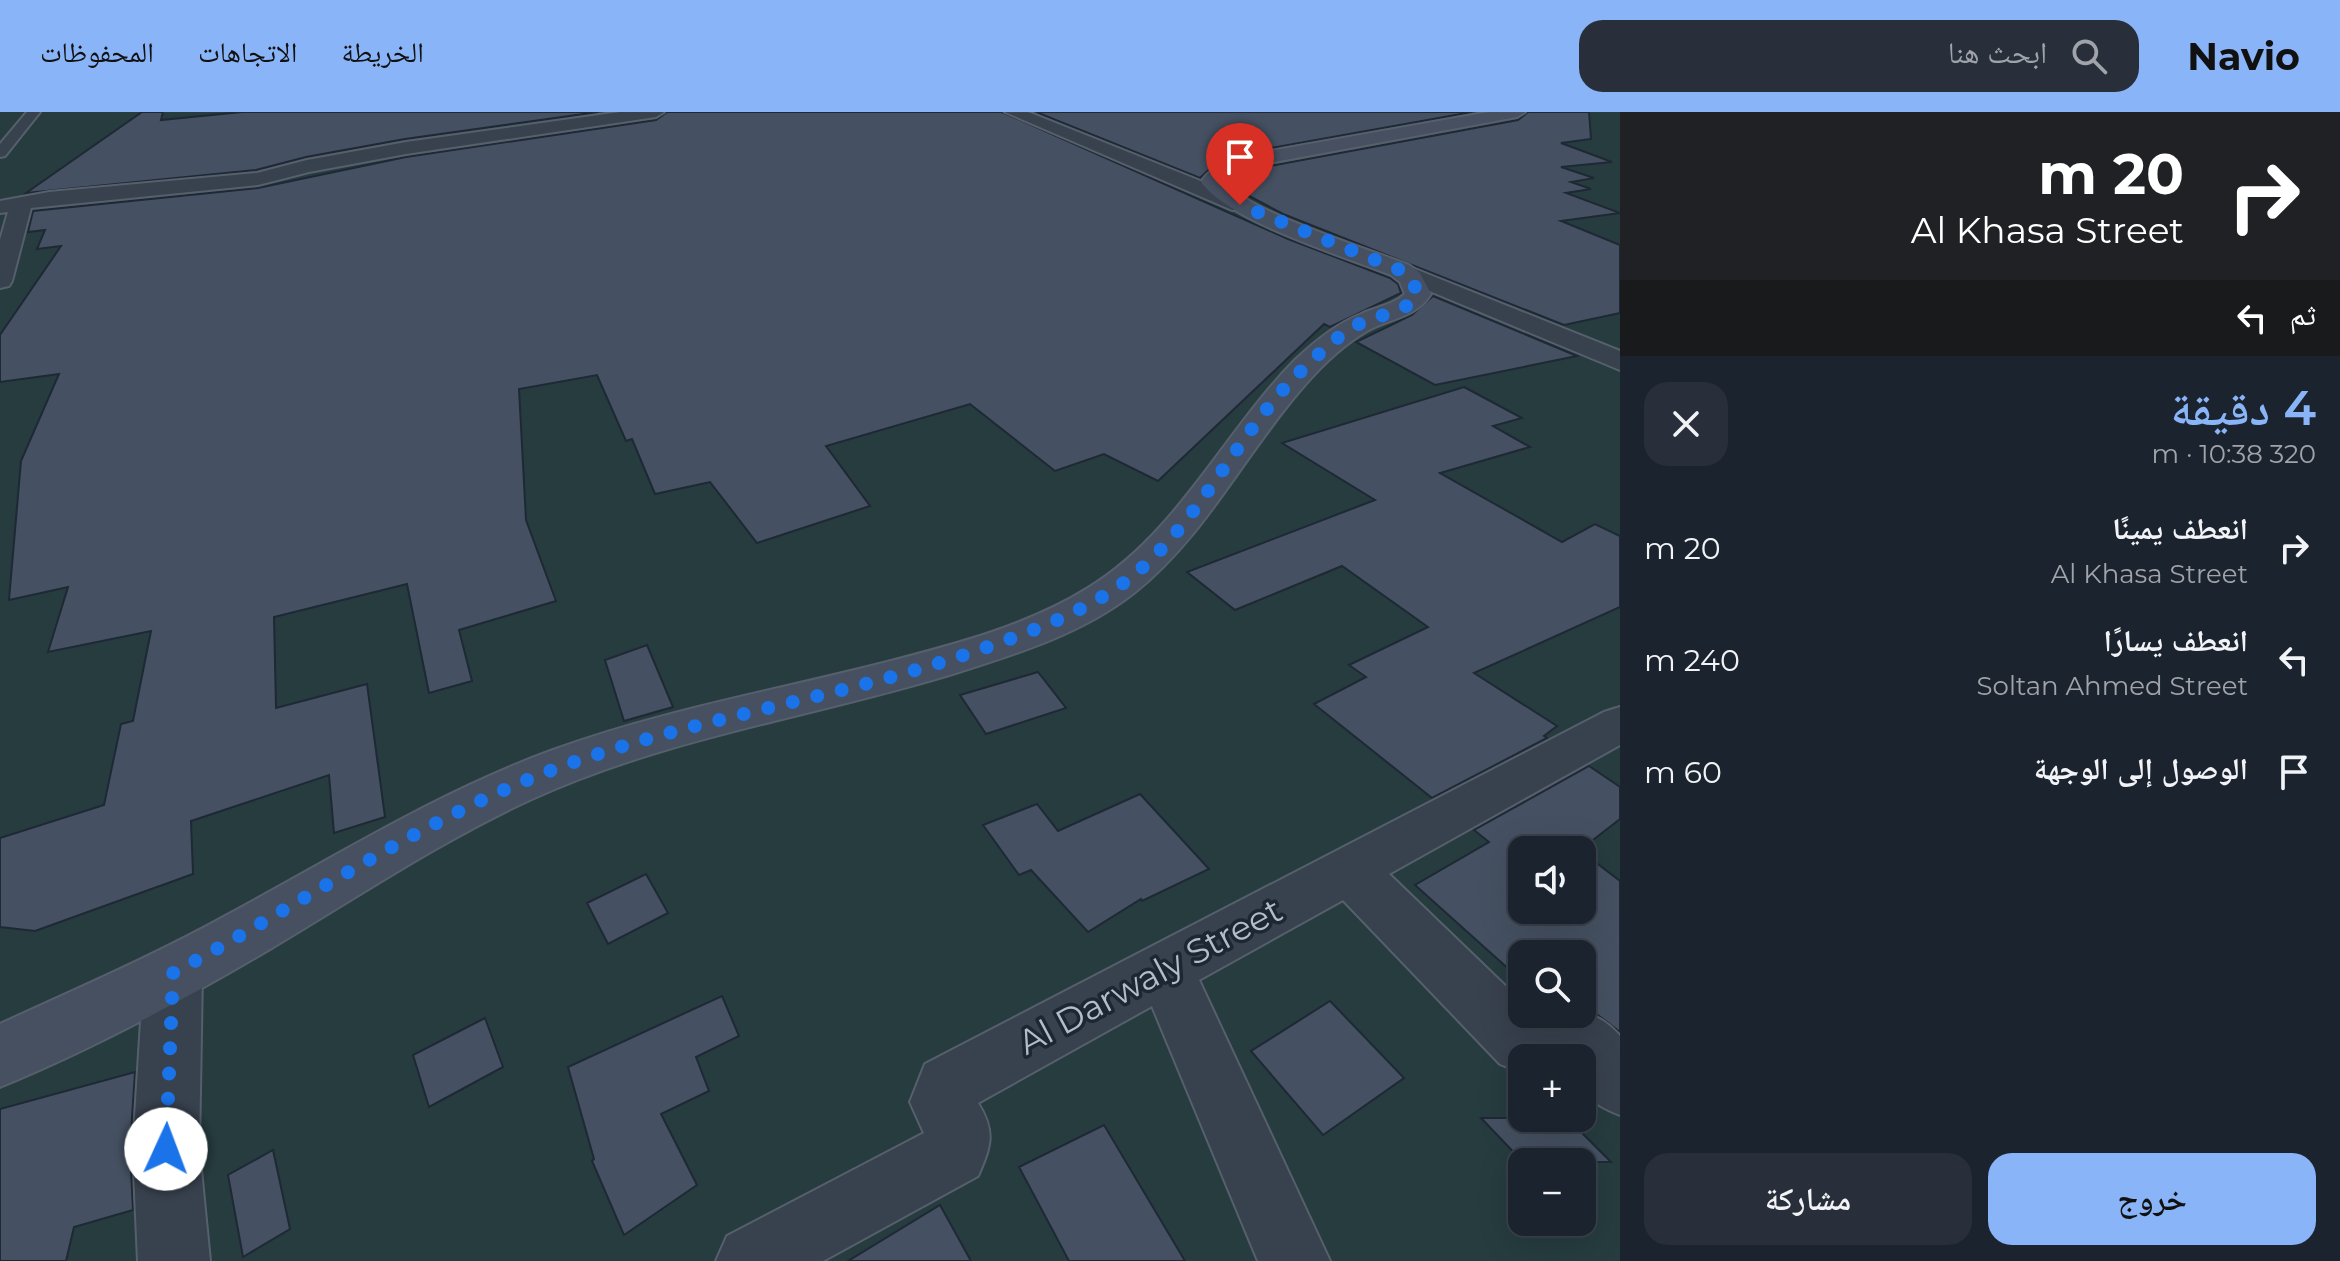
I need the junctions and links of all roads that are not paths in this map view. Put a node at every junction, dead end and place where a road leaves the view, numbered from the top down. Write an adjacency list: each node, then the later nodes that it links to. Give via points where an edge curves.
1 (34, 112): 5 (lane)
2 (656, 112): 6 (street, via 406,148 258,179)
3 (1013, 112): 7 (street)
4 (1517, 112): 7 (street, via 1227,168 1211,182)
5 (0, 153)
6 (11, 205): 9 (street)
7 (1240, 205): 8 (street)
8 (1400, 270): 10 (street); 14 (street, via 1417,286 1414,301 1329,343 1277,398 1194,511 1148,563 1083,608 906,674 616,748 544,774 420,832)
9 (0, 281)
10 (1620, 361)
11 (1615, 734): 12 (street, Al Darwaly Street)
12 (1348, 869): 13 (street, Al Darwaly Street); 16 (street, via 1521,1043 1537,1046 1558,1034 1570,1036)
13 (1164, 968): 18 (street, Al Darwaly Street, via 947,1086 943,1108 959,1132 955,1153); 19 (street)
14 (173, 973): 15 (street); 17 (street, via 166,1149)
15 (0, 1056)
16 (1620, 1084)
17 (174, 1261)
18 (752, 1261)
19 (1294, 1261)

